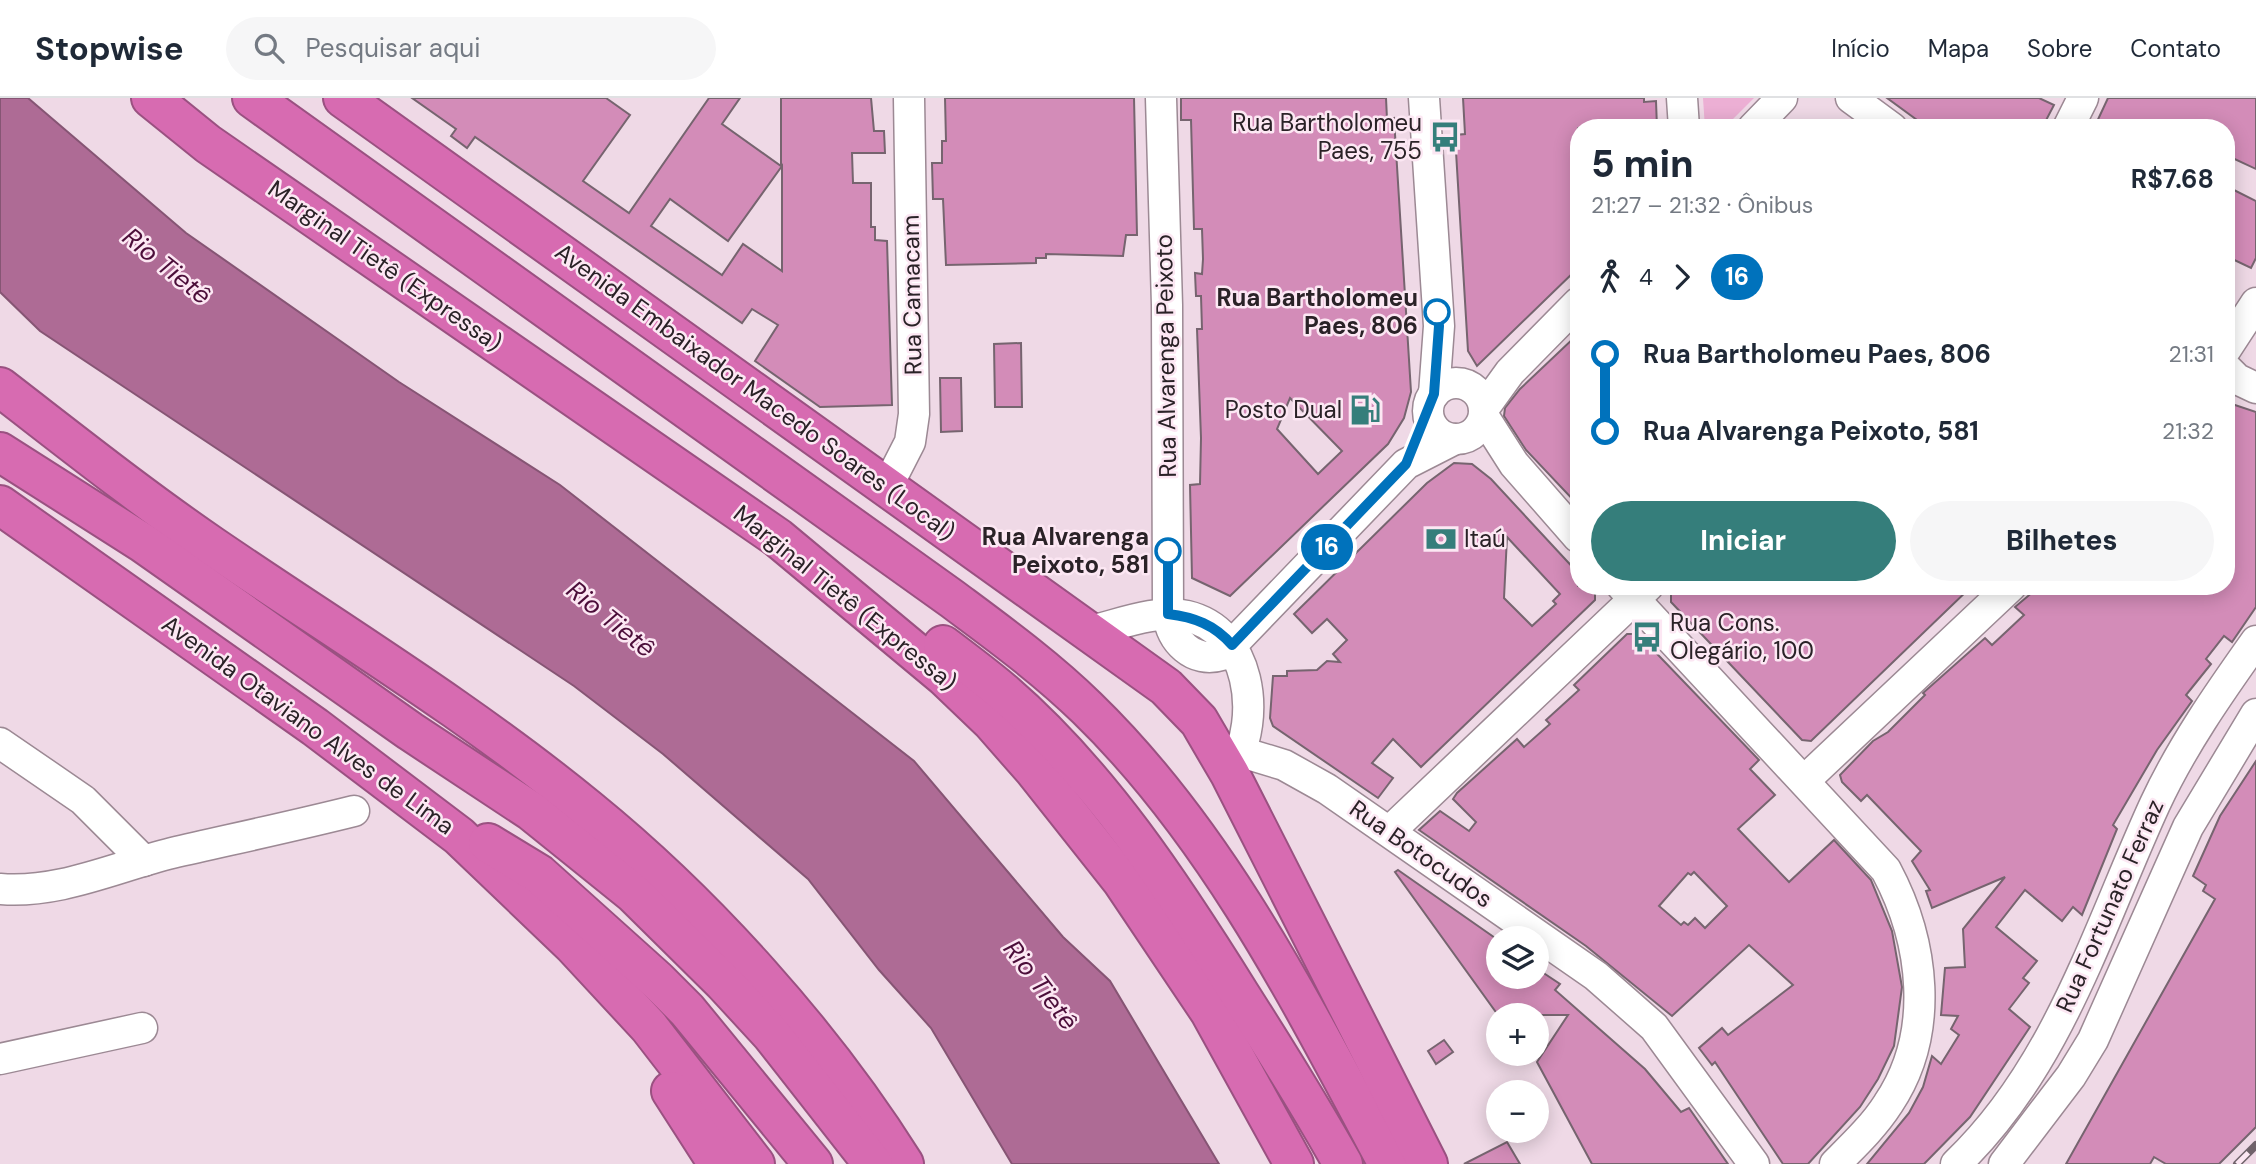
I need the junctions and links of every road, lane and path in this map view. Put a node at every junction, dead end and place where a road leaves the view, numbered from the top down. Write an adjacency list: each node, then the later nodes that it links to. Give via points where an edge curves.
1 (151, 98): 29 (highway, Marginal Tietê (Expressa), via 208,144)
2 (252, 98): 33 (highway)
3 (343, 98): 26 (highway, Avenida Embaixador Macedo Soares (Local))
4 (909, 98): 26 (street, Rua Camacam, via 915,414 910,442)
5 (1161, 98): 34 (street, Rua Alvarenga Peixoto)
6 (1423, 98): 17 (street)
7 (1682, 98): 11 (street)
8 (1782, 98): 12 (street)
9 (1851, 98): 13 (street)
10 (2083, 98): 14 (street)
11 (1683, 119)
12 (1762, 119)
13 (1880, 119)
14 (2072, 119)
15 (2256, 303): 18 (street)
16 (1570, 311): 23 (street)
17 (1439, 326): 22 (street); 23 (street)
18 (2235, 335)
19 (2235, 377): 21 (street)
20 (0, 387): 61 (highway, via 122,483 487,733 589,809 739,952 808,1031)
21 (2256, 388)
22 (1432, 400): 23 (street, via 1447,385); 23 (street, via 1432,425 1446,437); 25 (street)
23 (1471, 412): 25 (street); 28 (street)
24 (0, 452): 46 (highway, via 143,543 410,732)
25 (1406, 464): 37 (street)
26 (888, 485): 35 (highway, Avenida Embaixador Macedo Soares (Local))
27 (0, 505): 48 (highway, Avenida Otaviano Alves de Lima, via 315,727)
28 (1570, 528)
29 (778, 538): 55 (highway, via 824,546 1003,692 1051,739 1102,795 1173,889); 62 (highway, Marginal Tietê (Expressa), via 914,649 991,722 1034,771 1122,881 1173,954)
30 (1629, 595): 47 (street)
31 (1638, 595): 44 (street)
32 (2001, 595): 44 (street)
33 (951, 598): 51 (highway, via 1088,708 1146,772 1205,851); 55 (highway, via 1155,826 1297,1053)
34 (1168, 614): 35 (street); 37 (street, via 1170,629 1181,647 1213,658)
35 (1087, 632): 38 (highway, Avenida Embaixador Macedo Soares (Local))
36 (2256, 641): 40 (street, Rua Fortunato Ferraz)
37 (1232, 645): 43 (street, via 1248,695 1247,723)
38 (1135, 666): 43 (highway, Avenida Embaixador Macedo Soares (Local), via 1166,687); 51 (highway, via 1240,851)
39 (2256, 715): 42 (street, Rua Fortunato Ferraz)
40 (2200, 723): 42 (street); 68 (street, Rua Fortunato Ferraz, via 2155,804 2098,943 2032,1068 1992,1125)
41 (0, 743): 49 (street, via 83,800)
42 (2237, 744): 69 (street, Rua Fortunato Ferraz, via 2188,827 2093,1040)
43 (1236, 762): 47 (street, Rua Botocudos, via 1284,765); 65 (highway, Avenida Embaixador Macedo Soares (Local))
44 (1805, 780): 67 (street, via 1886,870 1904,904 1921,981 1909,1059 1889,1103)
45 (354, 811): 49 (street)
46 (531, 811): 59 (highway, via 542,836 590,878 695,987 761,1062); 60 (highway, via 634,894 724,983 771,1034)
47 (1390, 831): 66 (street, Rua Botocudos, via 1595,976 1654,1027)
48 (459, 836): 52 (highway, Avenida Otaviano Alves de Lima, via 573,945); 58 (highway, via 513,855 621,946 687,1010)
49 (144, 861): 50 (street, via 80,881 20,891)
50 (0, 889)
51 (1298, 996): 64 (highway)
52 (649, 1027): 56 (highway, via 667,1085); 57 (highway, Avenida Otaviano Alves de Lima)
53 (142, 1028): 54 (street)
54 (0, 1059)
55 (1308, 1102): 63 (highway)
56 (718, 1164)
57 (755, 1164)
58 (813, 1164)
59 (840, 1164)
60 (873, 1164)
61 (904, 1164)
62 (1294, 1164)
63 (1343, 1164)
64 (1388, 1164)
65 (1428, 1164)
66 (1754, 1164)
67 (1835, 1164)
68 (1956, 1164)
69 (2004, 1164)

